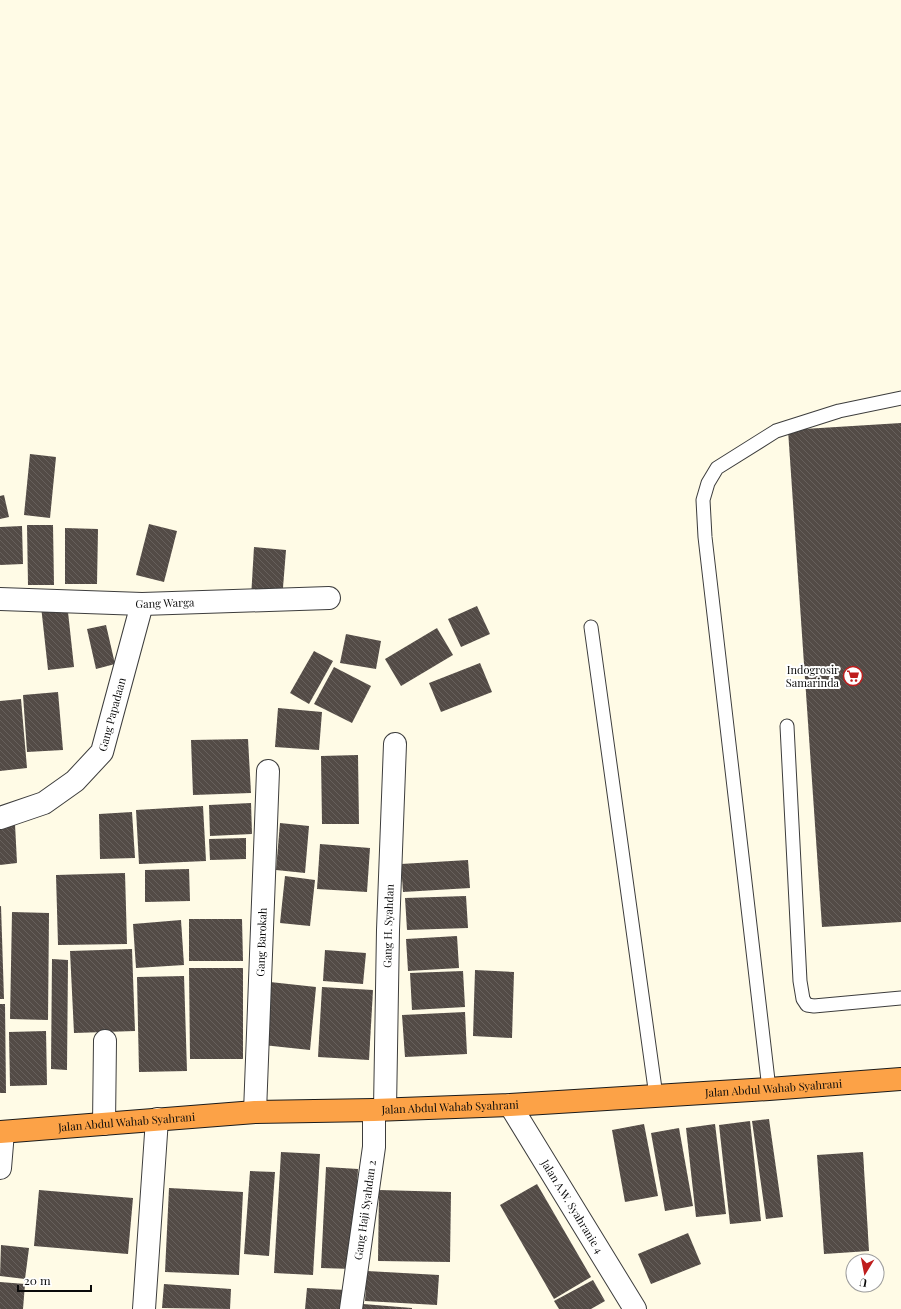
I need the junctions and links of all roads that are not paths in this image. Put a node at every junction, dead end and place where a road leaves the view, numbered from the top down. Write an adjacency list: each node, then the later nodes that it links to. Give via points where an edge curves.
1 (901, 398): 13 (lane, via 840,410 776,432 717,468 708,483 703,500 705,537)
2 (329, 598): 4 (street, Gang Warga)
3 (0, 599): 4 (street, Gang Warga)
4 (142, 604): 9 (street, Gang Papadaan, via 102,752 75,781 44,803)
5 (591, 627): 14 (lane)
6 (787, 726): 10 (lane, via 803,999 807,1005 814,1006)
7 (395, 744): 16 (street, Gang H. Syahdan)
8 (268, 771): 17 (street, Gang Barokah)
9 (0, 818)
10 (901, 998)
11 (105, 1041): 19 (street)
12 (901, 1079): 13 (highway, Jalan Abdul Wahab Syahrani)
13 (769, 1089): 14 (highway, Jalan Abdul Wahab Syahrani)
14 (656, 1096): 15 (highway, Jalan Abdul Wahab Syahrani)
15 (510, 1105): 16 (highway, Jalan Abdul Wahab Syahrani); 24 (street, Jalan A.W. Syahranie 4)
16 (379, 1109): 17 (highway, Jalan Abdul Wahab Syahrani); 23 (street, Gang Haji Syahdan 2)
17 (255, 1112): 18 (highway, Jalan Abdul Wahab Syahrani)
18 (157, 1119): 19 (highway, Jalan Abdul Wahab Syahrani); 22 (street)
19 (104, 1124): 20 (highway, Jalan Abdul Wahab Syahrani)
20 (1, 1132): 21 (street)
21 (0, 1168)
22 (144, 1309)
23 (351, 1309)
24 (635, 1309)

